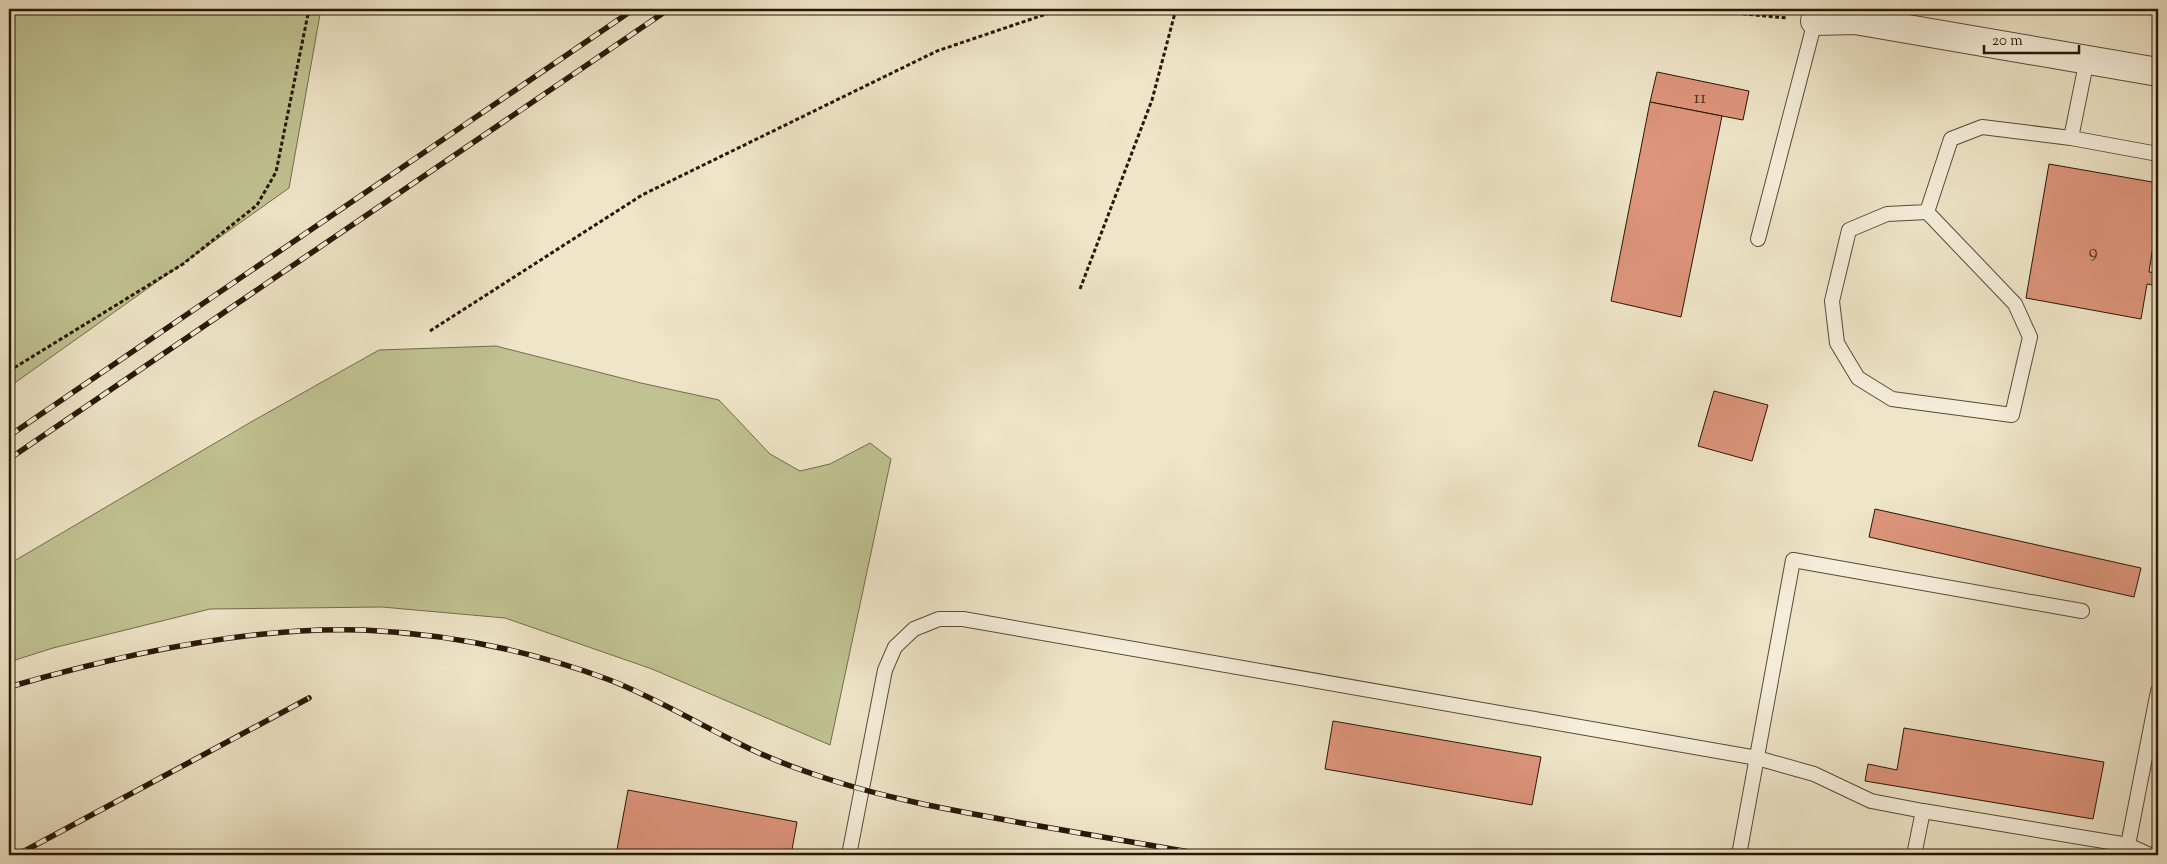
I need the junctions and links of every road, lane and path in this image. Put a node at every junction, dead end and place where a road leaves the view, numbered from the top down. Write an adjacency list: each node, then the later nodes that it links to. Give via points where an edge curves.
1 (309, 9): 14 (path, via 276,172 257,205 183,264)
2 (1061, 9): 13 (path, via 937,51 642,195)
3 (1176, 9): 12 (path, via 1152,100)
4 (1691, 9): 5 (path)
5 (1815, 21): 6 (street, via 1856,20); 11 (lane)
6 (2087, 59): 7 (street); 8 (lane)
7 (2158, 72)
8 (2070, 138): 9 (lane); 10 (lane, via 1982,127 1951,138)
9 (2158, 154)
10 (1927, 212): 10 (lane, via 1888,214 1848,230 1832,300 1838,343 1858,378 1892,399 2012,415 2030,337 2015,304)
11 (1758, 239)
12 (1080, 289)
13 (430, 332)
14 (9, 371)
15 (2082, 611): 18 (lane, via 1793,560)
16 (2158, 691): 17 (lane)
17 (2152, 756): 20 (lane)
18 (1757, 758): 19 (lane, via 1814,774 1871,801); 21 (lane, via 973,621 939,619 914,629 895,647 885,670); 22 (lane)
19 (1923, 811): 20 (lane); 23 (lane)
20 (2128, 845): 24 (lane)
21 (849, 855)
22 (1739, 855)
23 (1914, 855)
24 (2150, 855)

